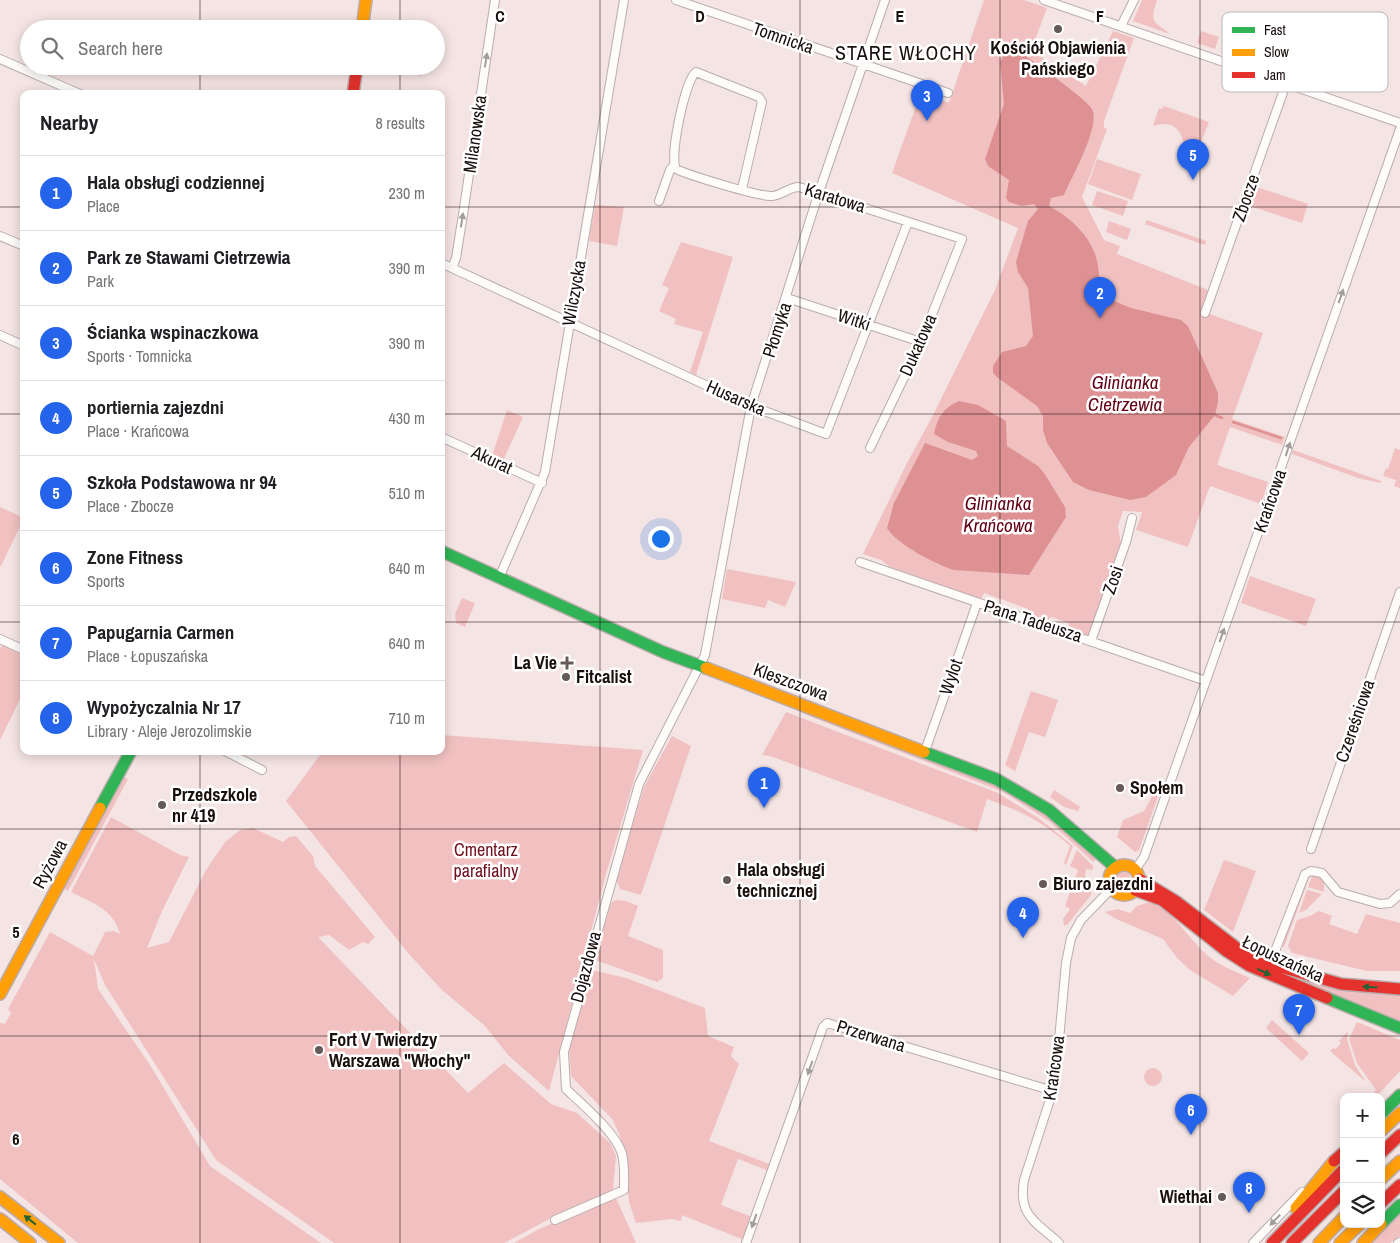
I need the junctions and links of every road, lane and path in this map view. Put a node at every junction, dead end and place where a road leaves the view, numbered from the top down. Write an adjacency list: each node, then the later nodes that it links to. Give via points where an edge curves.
1 (366, 0): 8 (main road)
2 (495, 0): 32 (street, Milanowska, one-way to 2)
3 (624, 0): 35 (street, Wilczycka)
4 (676, 0): 12 (street, Tomnicka)
5 (885, 0): 12 (street, Płomyka)
6 (1044, 0): 9 (street)
7 (1134, 0): 9 (street)
8 (363, 20)
9 (1121, 26): 11 (street)
10 (0, 59): 13 (street)
11 (1222, 62)
12 (862, 65): 20 (street, Tomnicka); 25 (street, Płomyka)
13 (20, 68)
14 (37, 75): 16 (street)
15 (355, 75): 17 (main road)
16 (71, 90)
17 (353, 90)
18 (1283, 92): 34 (street, Zbocze)
19 (1309, 92): 21 (street)
20 (948, 93)
21 (1400, 123)
22 (1400, 129): 54 (street, Krańcowa, one-way to 22)
23 (677, 168): 24 (street, Karatowa); 24 (street, via 682,109 690,78 699,72 762,102); 26 (street, via 670,170)
24 (742, 189): 25 (street, Karatowa, via 770,196 794,187)
25 (819, 192): 27 (street, Karatowa); 33 (street, Płomyka)
26 (660, 200)
27 (908, 222): 29 (street, Karatowa); 36 (street, Husarska)
28 (0, 236): 30 (street)
29 (962, 239): 38 (street, Dukatowa)
30 (20, 244)
31 (445, 264): 32 (street, Husarska)
32 (452, 268): 35 (street, Husarska)
33 (787, 298): 36 (street, Witki); 40 (street, Płomyka)
34 (1206, 313)
35 (569, 322): 40 (street, Husarska); 43 (street, Wilczycka)
36 (869, 325): 38 (street, Witki); 40 (street, Husarska, via 826,434)
37 (0, 334): 39 (street)
38 (920, 342): 42 (street, Dukatowa)
39 (20, 344)
40 (751, 406): 53 (street, Płomyka, via 707,650)
41 (445, 439): 43 (street, Akurat)
42 (870, 448)
43 (542, 483): 47 (street, Wilczycka)
44 (1132, 518): 51 (street, Zosi)
45 (445, 554): 47 (main road, Kleszczowa)
46 (860, 562): 49 (street, Pana Tadeusza)
47 (500, 578): 53 (main road, Kleszczowa)
48 (1400, 592): 59 (street, Czereśniowa)
49 (977, 603): 51 (street, Pana Tadeusza); 55 (street, Wylot)
50 (0, 639): 52 (street)
51 (1091, 641): 54 (street, Pana Tadeusza)
52 (20, 648)
53 (700, 667): 55 (main road, Kleszczowa); 87 (street, Dojazdowa, via 639,784 564,1052 566,1089 618,1143 624,1190)
54 (1206, 681): 61 (street, Krańcowa)
55 (925, 751): 60 (main road, Kleszczowa, via 1025,794 1067,824)
56 (129, 755): 67 (main road, Ryżowa)
57 (233, 755): 58 (street)
58 (262, 770)
59 (1311, 849)
60 (1115, 867): 61 (main road, via 1126,865); 62 (main road, via 1109,876)
61 (1137, 875): 63 (main road); 65 (main road, Łopuszańska, via 1237,948)
62 (1111, 889): 63 (main road, via 1121,896); 69 (street, Krańcowa, via 1081,920 1071,938)
63 (1135, 890): 68 (main road, Łopuszańska, one-way to 68, via 1162,900 1220,947 1250,966)
64 (1400, 894): 65 (street, via 1390,903 1380,904 1338,892 1327,878 1317,872 1305,874)
65 (1270, 964): 66 (main road, Łopuszańska, one-way to 65, via 1341,984)
66 (1400, 989)
67 (0, 994)
68 (1400, 1028)
69 (1053, 1091): 94 (street, Przerwana, one-way to 94, via 827,1024 823,1027); 95 (street, Krańcowa, via 1024,1180 1021,1199 1028,1213)
70 (1400, 1095): 71 (main road)
71 (1385, 1110)
72 (1397, 1116): 73 (main road)
73 (1385, 1127)
74 (1400, 1135): 75 (main road)
75 (1385, 1150)
76 (1340, 1156): 78 (main road)
77 (1400, 1160): 80 (main road)
78 (1334, 1161): 96 (street, one-way to 96); 97 (main road)
79 (1340, 1173): 97 (main road)
80 (1385, 1175)
81 (1400, 1185): 84 (main road)
82 (1340, 1195): 98 (main road)
83 (0, 1197): 93 (main road, one-way to 83)
84 (1385, 1199)
85 (1400, 1205): 88 (main road)
86 (0, 1219): 92 (main road)
87 (554, 1220)
88 (1385, 1220)
89 (1340, 1221): 99 (main road)
90 (1356, 1228): 100 (main road)
91 (1377, 1228): 101 (main road)
92 (30, 1243)
93 (59, 1243)
94 (746, 1243)
95 (1059, 1243)
96 (1253, 1243)
97 (1272, 1243)
98 (1292, 1243)
99 (1319, 1243)
100 (1340, 1243)
101 (1363, 1243)

